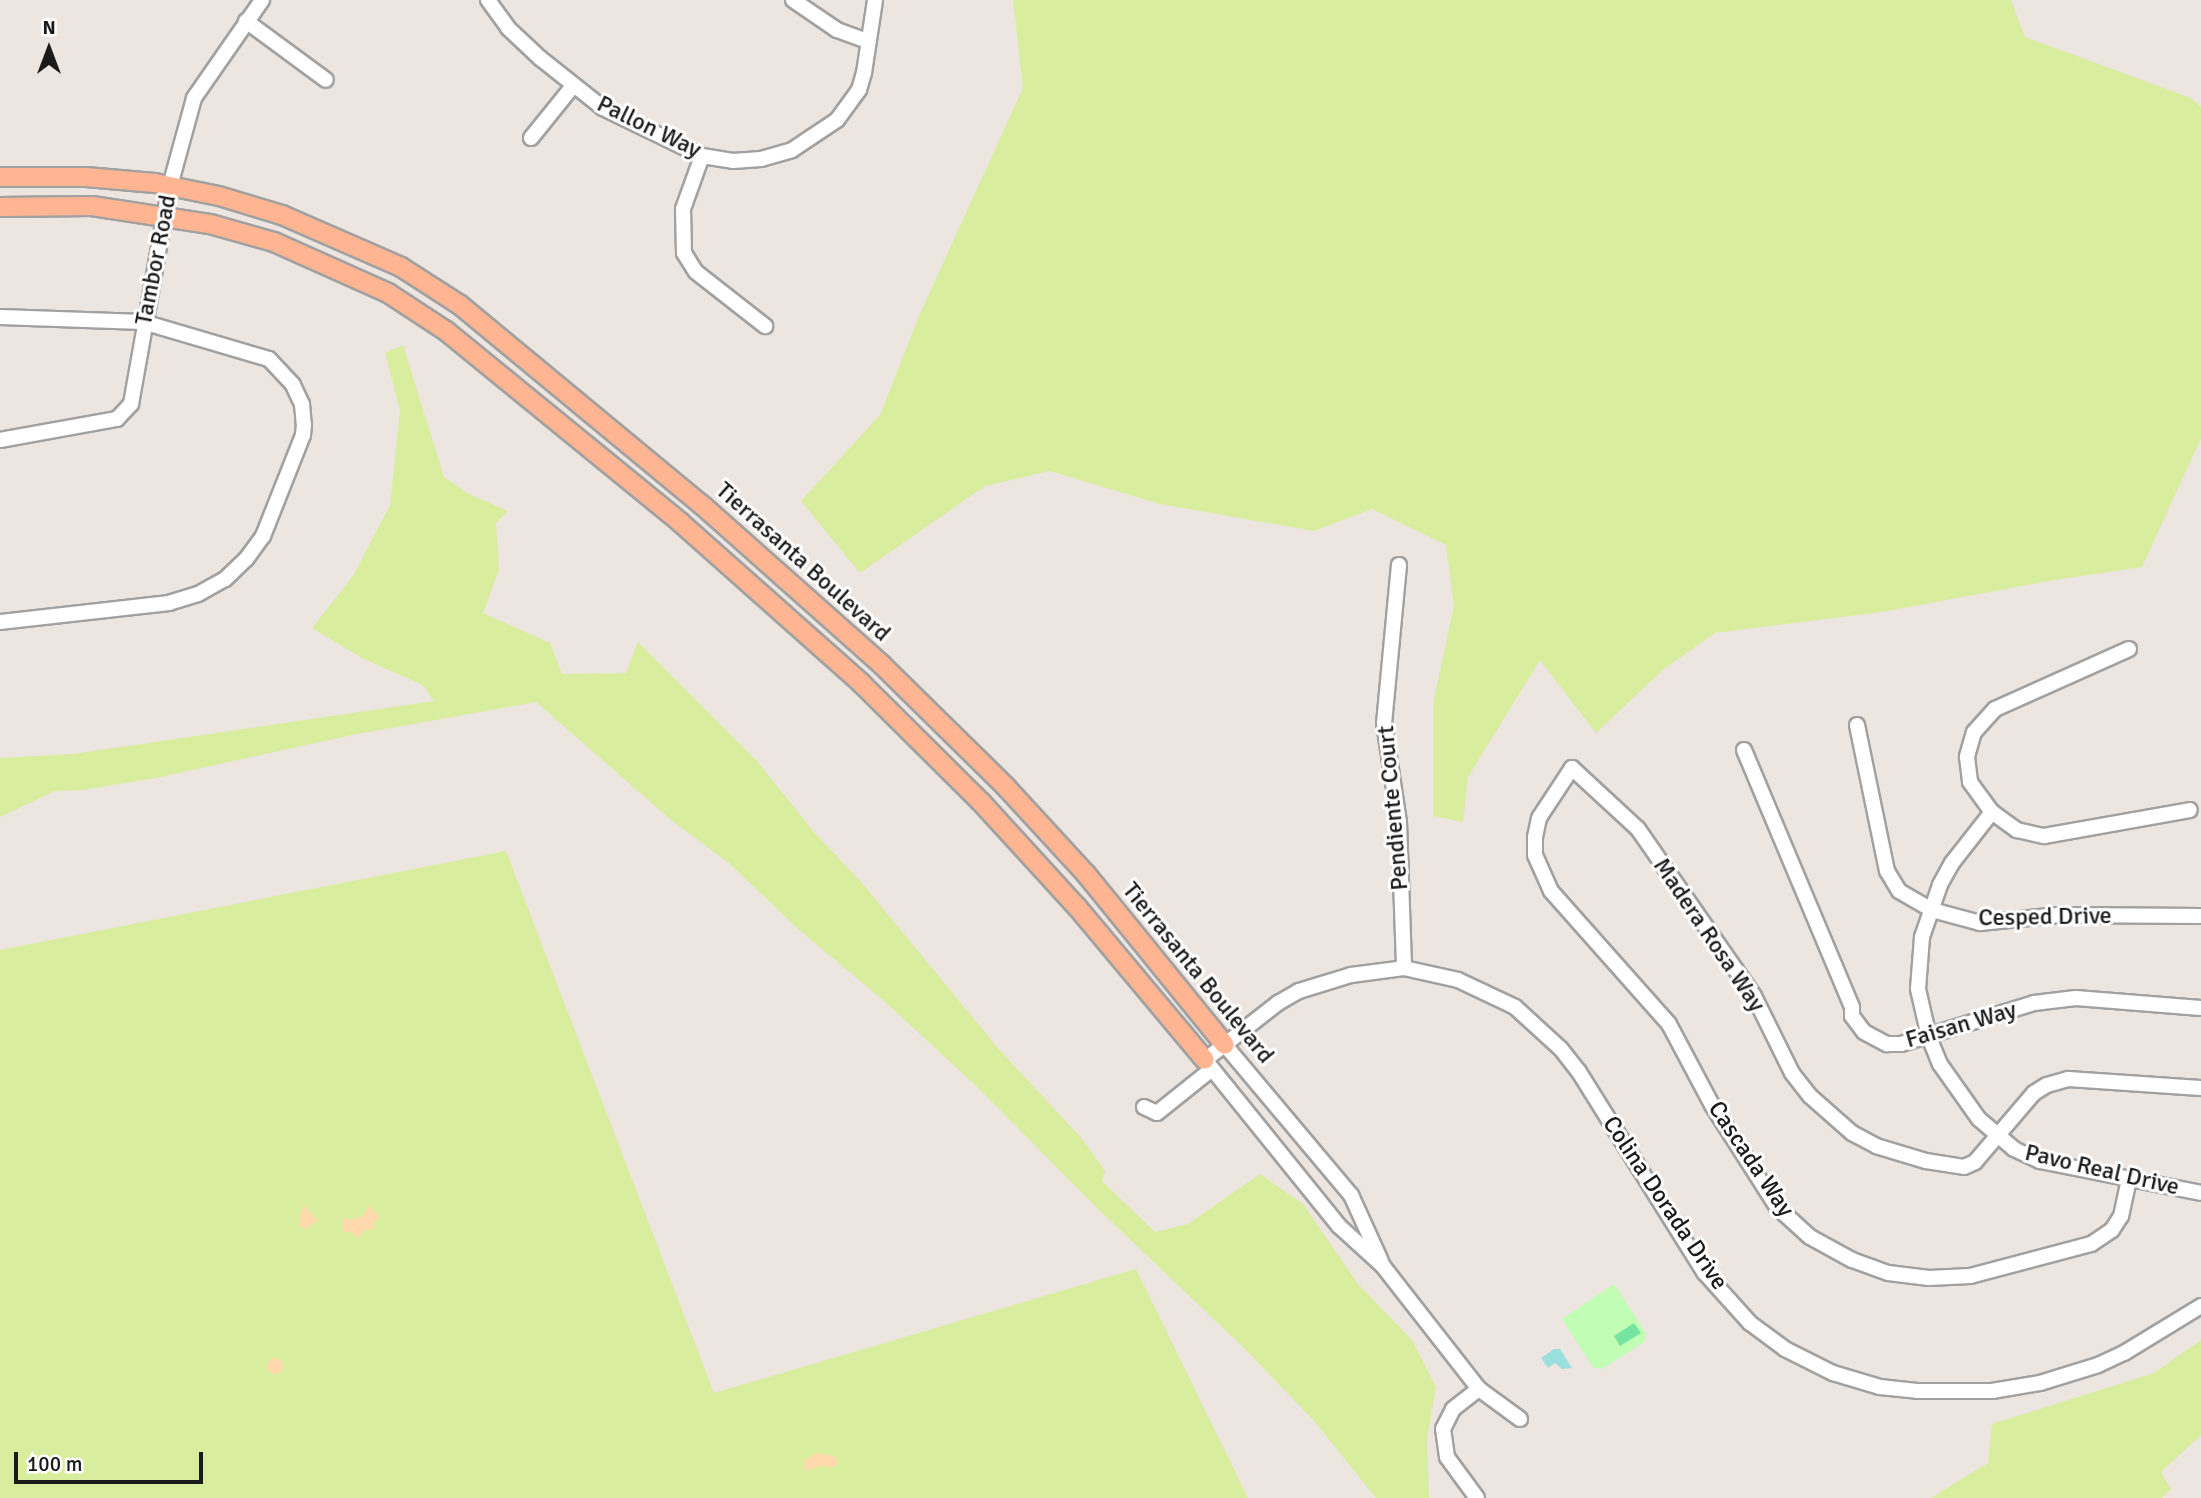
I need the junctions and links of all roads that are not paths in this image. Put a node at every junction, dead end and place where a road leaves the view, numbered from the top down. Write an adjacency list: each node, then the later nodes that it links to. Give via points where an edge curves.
1 (262, 0): 5 (street, Tambor Road)
2 (488, 0): 8 (street, Pallon Way, via 508,28)
3 (793, 0): 6 (street, via 837,30)
4 (875, 0): 6 (street, Pallon Way)
5 (246, 22): 7 (street); 12 (street, Tambor Road, via 194,98)
6 (868, 41): 10 (street, Pallon Way, via 859,90 837,120 814,138 761,159)
7 (326, 80)
8 (573, 86): 9 (street); 10 (street, Pallon Way, via 603,108)
9 (531, 138)
10 (702, 156): 17 (street, via 683,209 684,253 696,272)
11 (0, 177): 12 (main road, Tierrasanta Boulevard, via 86,177)
12 (170, 186): 14 (street, Tambor Road); 22 (main road, Tierrasanta Boulevard, via 282,215 401,267 460,305 702,505)
13 (0, 207): 14 (main road, Tierrasanta Boulevard, via 92,206)
14 (165, 215): 16 (street, Tambor Road); 20 (main road, Tierrasanta Boulevard, via 274,242 388,293 446,331)
15 (0, 317): 16 (street)
16 (143, 322): 18 (street, Tambor Road, via 131,404 117,419); 21 (street, via 269,359 293,385 302,404 303,435 262,536 230,574 184,599)
17 (765, 326)
18 (0, 440)
19 (1399, 565): 31 (street, Pendiente Court, via 1384,723 1399,822)
20 (770, 602): 22 (main road, via 799,612 847,653); 35 (main road, Tierrasanta Boulevard, via 861,683 981,802 1077,907)
21 (0, 622)
22 (864, 649): 34 (main road, Tierrasanta Boulevard, via 1006,786 1086,874)
23 (2129, 649): 28 (street, via 1995,709 1974,732 1967,757 1970,782)
24 (1857, 725): 29 (street, Cesped Drive, via 1887,871 1899,891)
25 (1744, 750): 33 (street, Faisan Way, via 1852,1016 1864,1032 1887,1044)
26 (1572, 768): 38 (street, Madera Rosa Way, via 1638,829 1754,996 1792,1073 1810,1096 1852,1133 1876,1146 1964,1167 1975,1162); 39 (street, Cascada Way, via 1539,818 1535,837 1535,855 1551,891 1669,1024 1712,1105 1777,1207 1810,1237 1888,1273 1970,1276 2091,1244 2112,1230 2121,1216)
27 (2190, 810): 28 (street, via 2044,836 2017,830)
28 (1992, 812): 29 (street, Pavo Real Drive, via 1952,863)
29 (1932, 910): 30 (street, Cesped Drive, via 1980,923 2059,915); 33 (street, Pavo Real Drive, via 1922,937 1918,989)
30 (2201, 916)
31 (1404, 968): 34 (street, Colina Dorada Drive, via 1351,975 1299,991); 42 (street, Colina Dorada Drive, via 1458,979 1515,1007 1561,1049 1704,1272 1750,1323 1786,1349 1833,1373 1880,1387 1917,1391 1992,1391 2040,1383 2124,1353)
32 (2201, 1008): 33 (street, Faisan Way, via 2077,998 2035,1003)
33 (1929, 1037): 38 (street, Pavo Real Drive, via 1940,1064 1979,1119)
34 (1225, 1045): 35 (street, Colina Dorada Drive); 41 (street, Tierrasanta Boulevard, via 1351,1195)
35 (1209, 1065): 37 (street, Colina Dorada Drive, via 1157,1113); 41 (street, Tierrasanta Boulevard, via 1339,1227)
36 (2201, 1088): 38 (street, Madera Rosa Way, via 2068,1079 2035,1093)
37 (1144, 1107)
38 (1998, 1137): 39 (street, Pavo Real Drive, via 2040,1161)
39 (2129, 1179): 40 (street, Pavo Real Drive)
40 (2201, 1193)
41 (1383, 1266): 43 (street, Tierrasanta Boulevard)
42 (2201, 1306)
43 (1479, 1389): 44 (street, Tierrasanta Boulevard); 45 (street, via 1453,1409 1443,1429 1447,1457)
44 (1520, 1419)
45 (1477, 1498)

